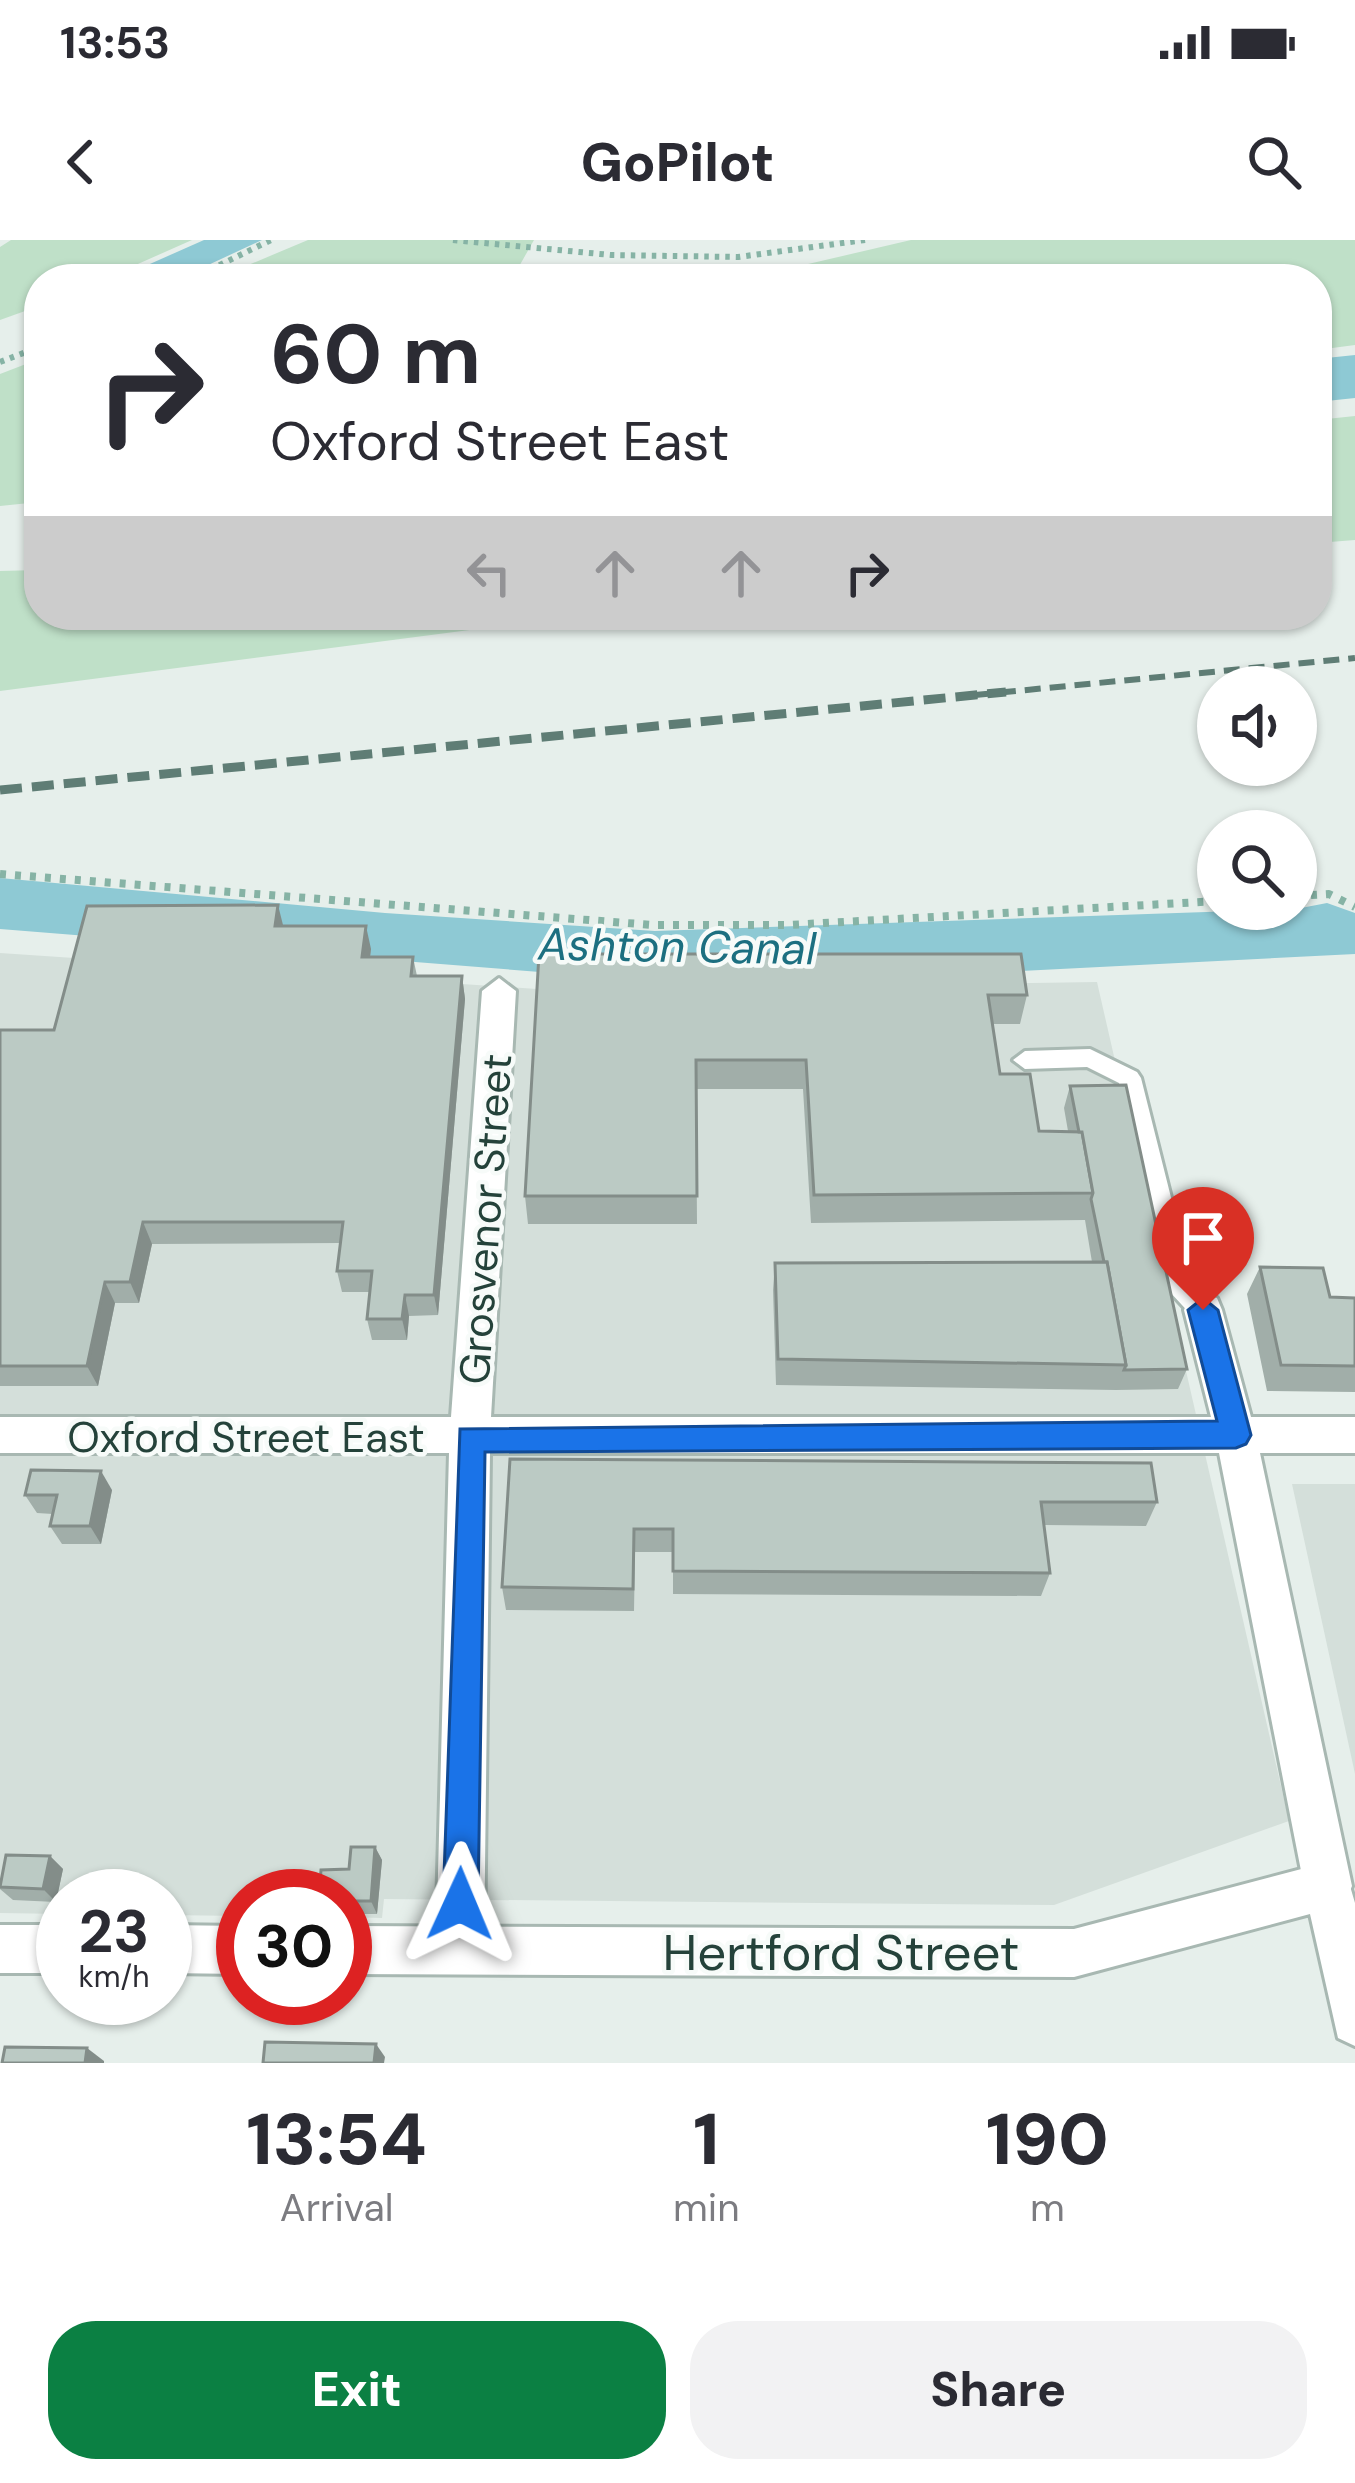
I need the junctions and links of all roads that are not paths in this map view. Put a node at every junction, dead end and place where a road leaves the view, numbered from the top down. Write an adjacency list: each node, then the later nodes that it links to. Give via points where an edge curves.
1 (500, 991): 7 (street, Grosvenor Street)
2 (1025, 1060): 3 (lane, via 1090,1058 1129,1078 1182,1291)
3 (1203, 1310): 5 (street)
4 (0, 1435): 7 (street, Oxford Street East)
5 (1236, 1435): 6 (street, Oxford Street East); 7 (street, Oxford Street East); 8 (street)
6 (1355, 1435)
7 (470, 1439): 12 (street, Grosvenor Street)
8 (1328, 1886): 12 (street, Hertford Street, via 1074,1953); 13 (street)
9 (0, 1949): 10 (street)
10 (36, 1949)
11 (372, 1950): 12 (street, Hertford Street)
12 (460, 1950)
13 (1355, 2021)

